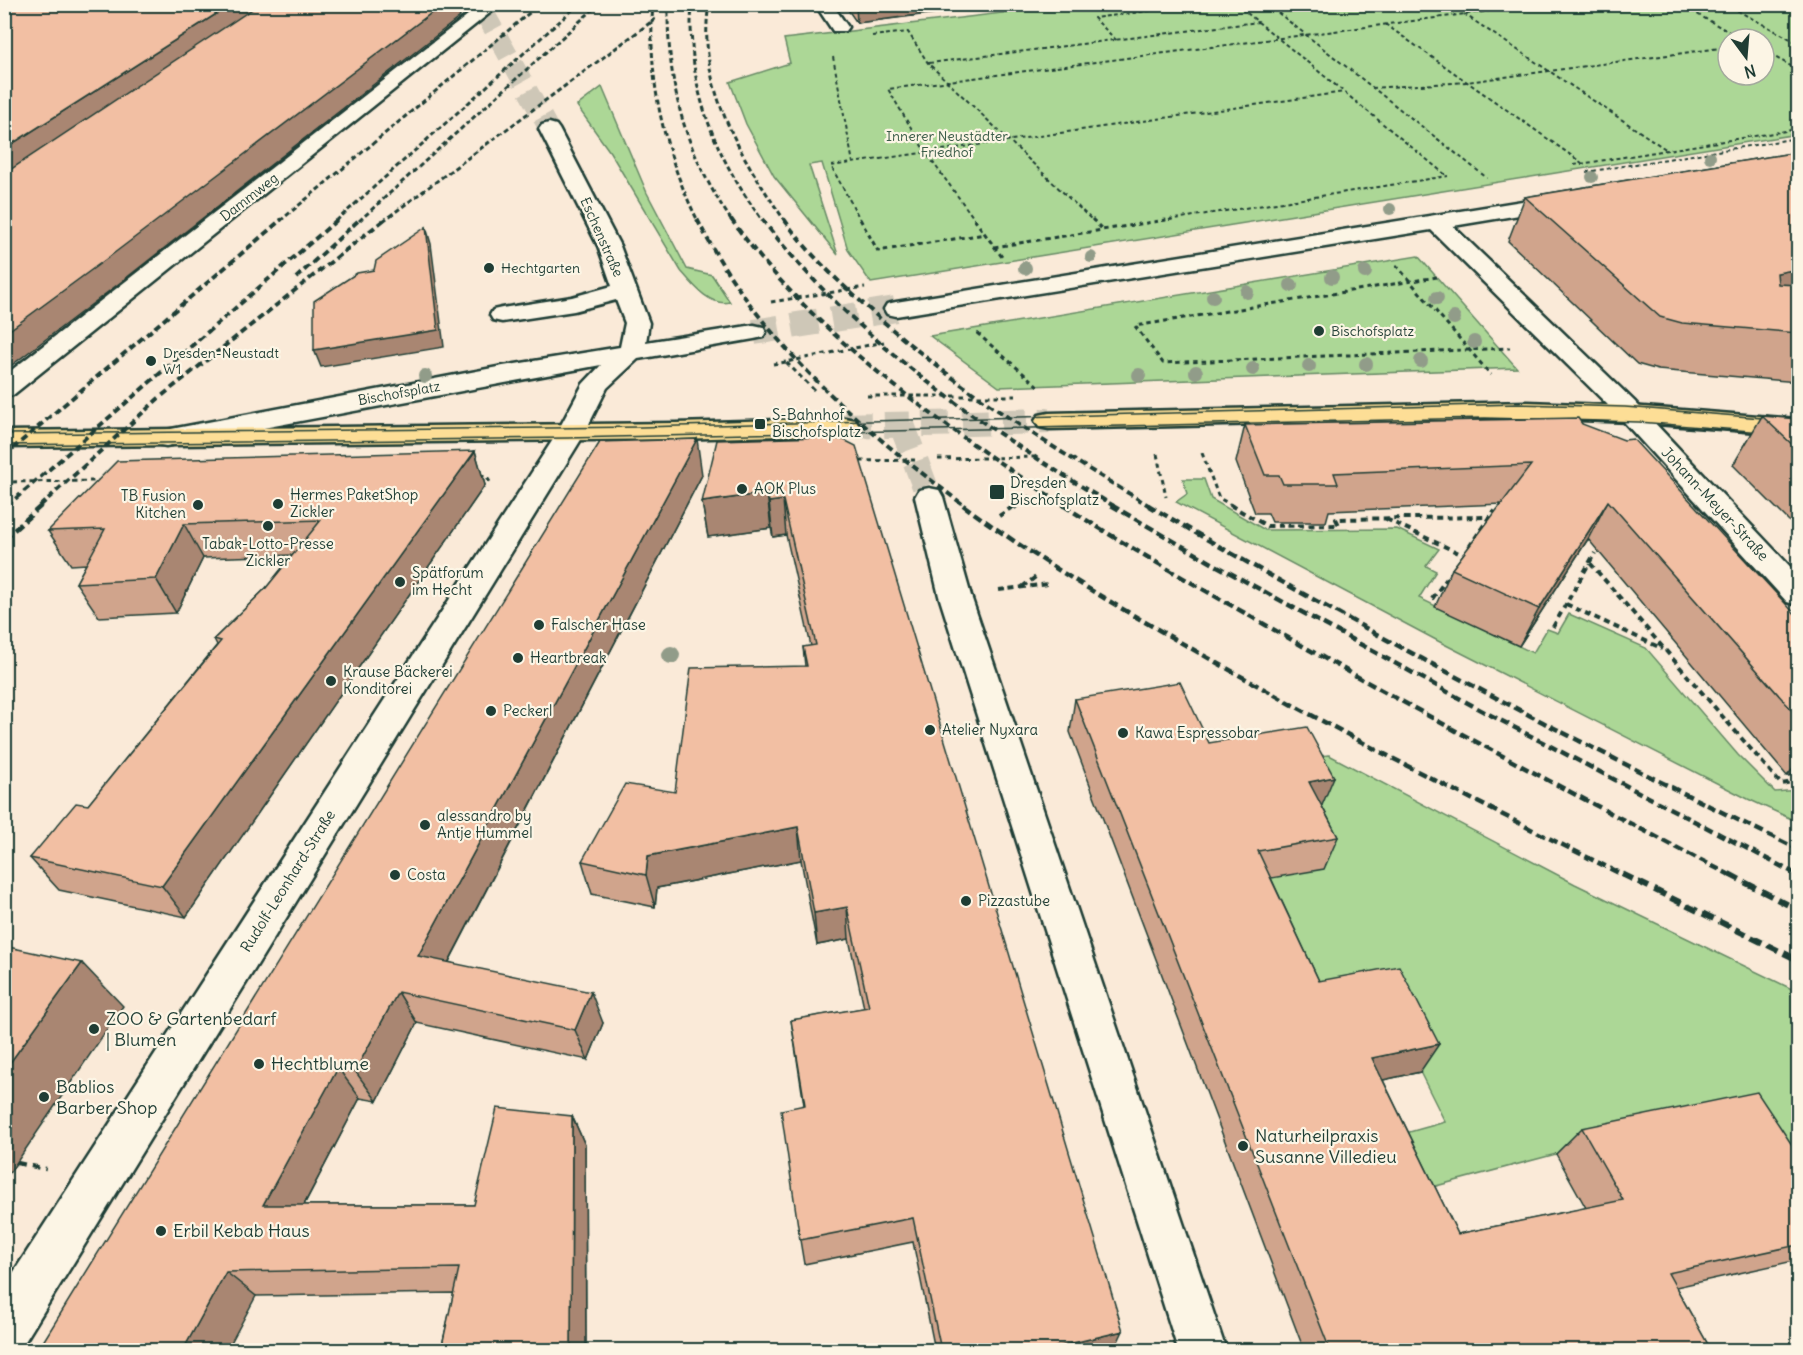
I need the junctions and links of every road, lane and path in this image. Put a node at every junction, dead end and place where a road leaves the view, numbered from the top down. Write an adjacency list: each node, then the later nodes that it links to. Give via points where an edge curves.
1 (823, 4): 15 (street)
2 (1202, 4): 20 (path, via 1094,18)
3 (1236, 4): 13 (path)
4 (1267, 4): 18 (path)
5 (1543, 4): 12 (path)
6 (1679, 4): 16 (path)
7 (1725, 4): 10 (path)
8 (1773, 4): 10 (path)
9 (488, 8): 11 (street); 59 (street, Dammweg)
10 (1733, 8): 21 (path)
11 (454, 9)
12 (1463, 14): 14 (path); 27 (path)
13 (1258, 22): 19 (path); 20 (path)
14 (1385, 24): 18 (path); 29 (path)
15 (839, 27)
16 (1720, 27)
17 (908, 32): 25 (path)
18 (1305, 35): 19 (path); 30 (path)
19 (1278, 39): 28 (path); 31 (path)
20 (1117, 41): 25 (path)
21 (1798, 43)
22 (1716, 49): 27 (path)
23 (832, 52): 37 (path)
24 (1776, 58): 26 (path)
25 (928, 63): 28 (path)
26 (1798, 70)
27 (1549, 71): 29 (path); 35 (path)
28 (949, 81): 34 (path); 36 (path, via 888,89)
29 (1467, 82): 30 (path); 38 (path)
30 (1372, 88): 40 (path)
31 (1344, 92): 34 (path); 43 (path, via 1448,176)
32 (549, 129): 50 (street, Eschenstraße, via 609,246)
33 (1798, 129): 35 (path)
34 (1010, 140): 36 (path); 43 (path)
35 (1668, 150): 38 (path)
36 (927, 153): 37 (path); 44 (path)
37 (853, 163): 44 (path, via 831,166 878,251)
38 (1583, 164): 39 (path)
39 (1572, 165)
40 (1487, 179)
41 (1590, 197): 42 (street)
42 (1436, 222): 49 (street); 61 (street)
43 (1102, 229): 45 (path)
44 (985, 234): 45 (path)
45 (994, 247): 49 (path)
46 (1392, 261): 48 (path)
47 (1444, 276): 48 (path)
48 (1410, 281): 56 (path); 56 (path, via 1135,326 1163,363)
49 (1024, 288): 51 (street)
50 (625, 290): 52 (street, via 574,304); 57 (street, Eschenstraße, via 637,323)
51 (896, 309)
52 (502, 315)
53 (973, 329): 60 (path, via 1039,386)
54 (754, 332): 57 (street, Bischofsplatz)
55 (1513, 348): 56 (path)
56 (1469, 349): 58 (path)
57 (632, 351): 64 (street, via 596,384); 65 (street, Bischofsplatz)
58 (1496, 380)
59 (4, 389)
60 (1045, 409): 61 (main road, via 1528,410)
61 (1631, 414): 63 (main road); 86 (street, Johann-Meyer-Straße)
62 (845, 426): 64 (main road, Bischofsplatz)
63 (1798, 427)
64 (572, 432): 65 (main road, Bischofsplatz); 93 (street, Rudolf-Leonhard-Straße)
65 (166, 438): 66 (main road, Bischofsplatz)
66 (4, 439)
67 (1202, 452): 79 (path, via 1220,498 1267,526 1339,525 1336,519)
68 (1156, 454): 75 (path)
69 (474, 476): 72 (path, via 486,476)
70 (107, 481): 71 (path)
71 (4, 482)
72 (494, 492)
73 (1030, 496): 77 (path)
74 (929, 497): 87 (street)
75 (1166, 497)
76 (1494, 510): 78 (path)
77 (999, 516)
78 (1490, 517): 79 (path); 81 (path)
79 (1385, 519): 81 (path)
80 (1595, 554): 82 (path)
81 (1463, 555): 88 (path)
82 (1590, 563): 89 (path); 91 (path)
83 (1037, 576): 85 (path)
84 (1048, 584): 85 (path)
85 (1022, 587): 87 (path)
86 (1798, 594)
87 (956, 596): 94 (street)
88 (1432, 599)
89 (1566, 604): 90 (path); 91 (path)
90 (1553, 627)
91 (1665, 650): 92 (path, via 1780,784)
92 (1798, 781)
93 (4, 1331)
94 (1202, 1350)

